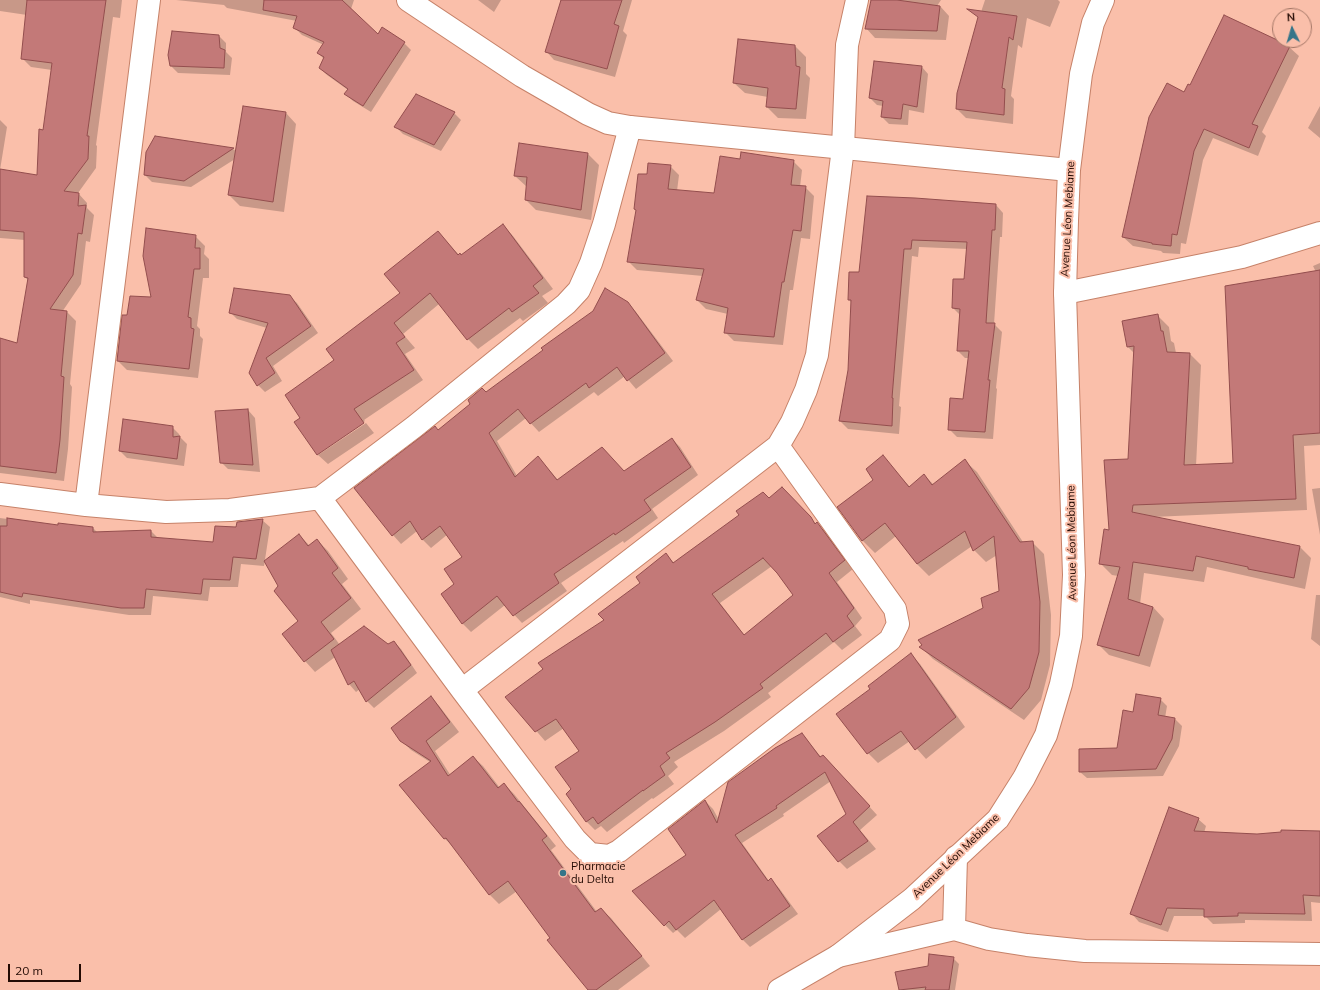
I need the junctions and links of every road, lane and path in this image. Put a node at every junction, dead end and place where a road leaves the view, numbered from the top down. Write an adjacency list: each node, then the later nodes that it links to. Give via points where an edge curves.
1 (149, 0): 13 (street)
2 (408, 0): 5 (street, via 528,80 588,114 608,123)
3 (857, 0): 6 (street, via 847,45)
4 (1102, 0): 7 (street, Avenue Léon Mebiame, via 1093,23 1081,74)
5 (630, 128): 6 (street); 12 (street, via 604,224 579,290 566,304 414,427)
6 (842, 148): 7 (street); 10 (street, via 817,355 806,390)
7 (1069, 170): 9 (street, Avenue Léon Mebiame)
8 (1320, 233): 9 (street, via 1242,257)
9 (1065, 293): 15 (street, Avenue Léon Mebiame, via 1074,575 1071,636 1061,684 1046,735 1024,778 998,820)
10 (778, 446): 14 (street); 14 (street, via 896,609 898,624 890,640 619,851 609,856 590,854 575,839)
11 (0, 494): 13 (street)
12 (320, 498): 13 (street, via 230,510 166,512); 14 (street)
13 (86, 505)
14 (462, 690)
15 (956, 857): 16 (street); 18 (street, Avenue Léon Mebiame, via 912,899)
16 (954, 929): 17 (street, via 989,939 1085,951); 18 (street)
17 (1320, 954)
18 (838, 956): 19 (street, Avenue Léon Mebiame)
19 (779, 990)

